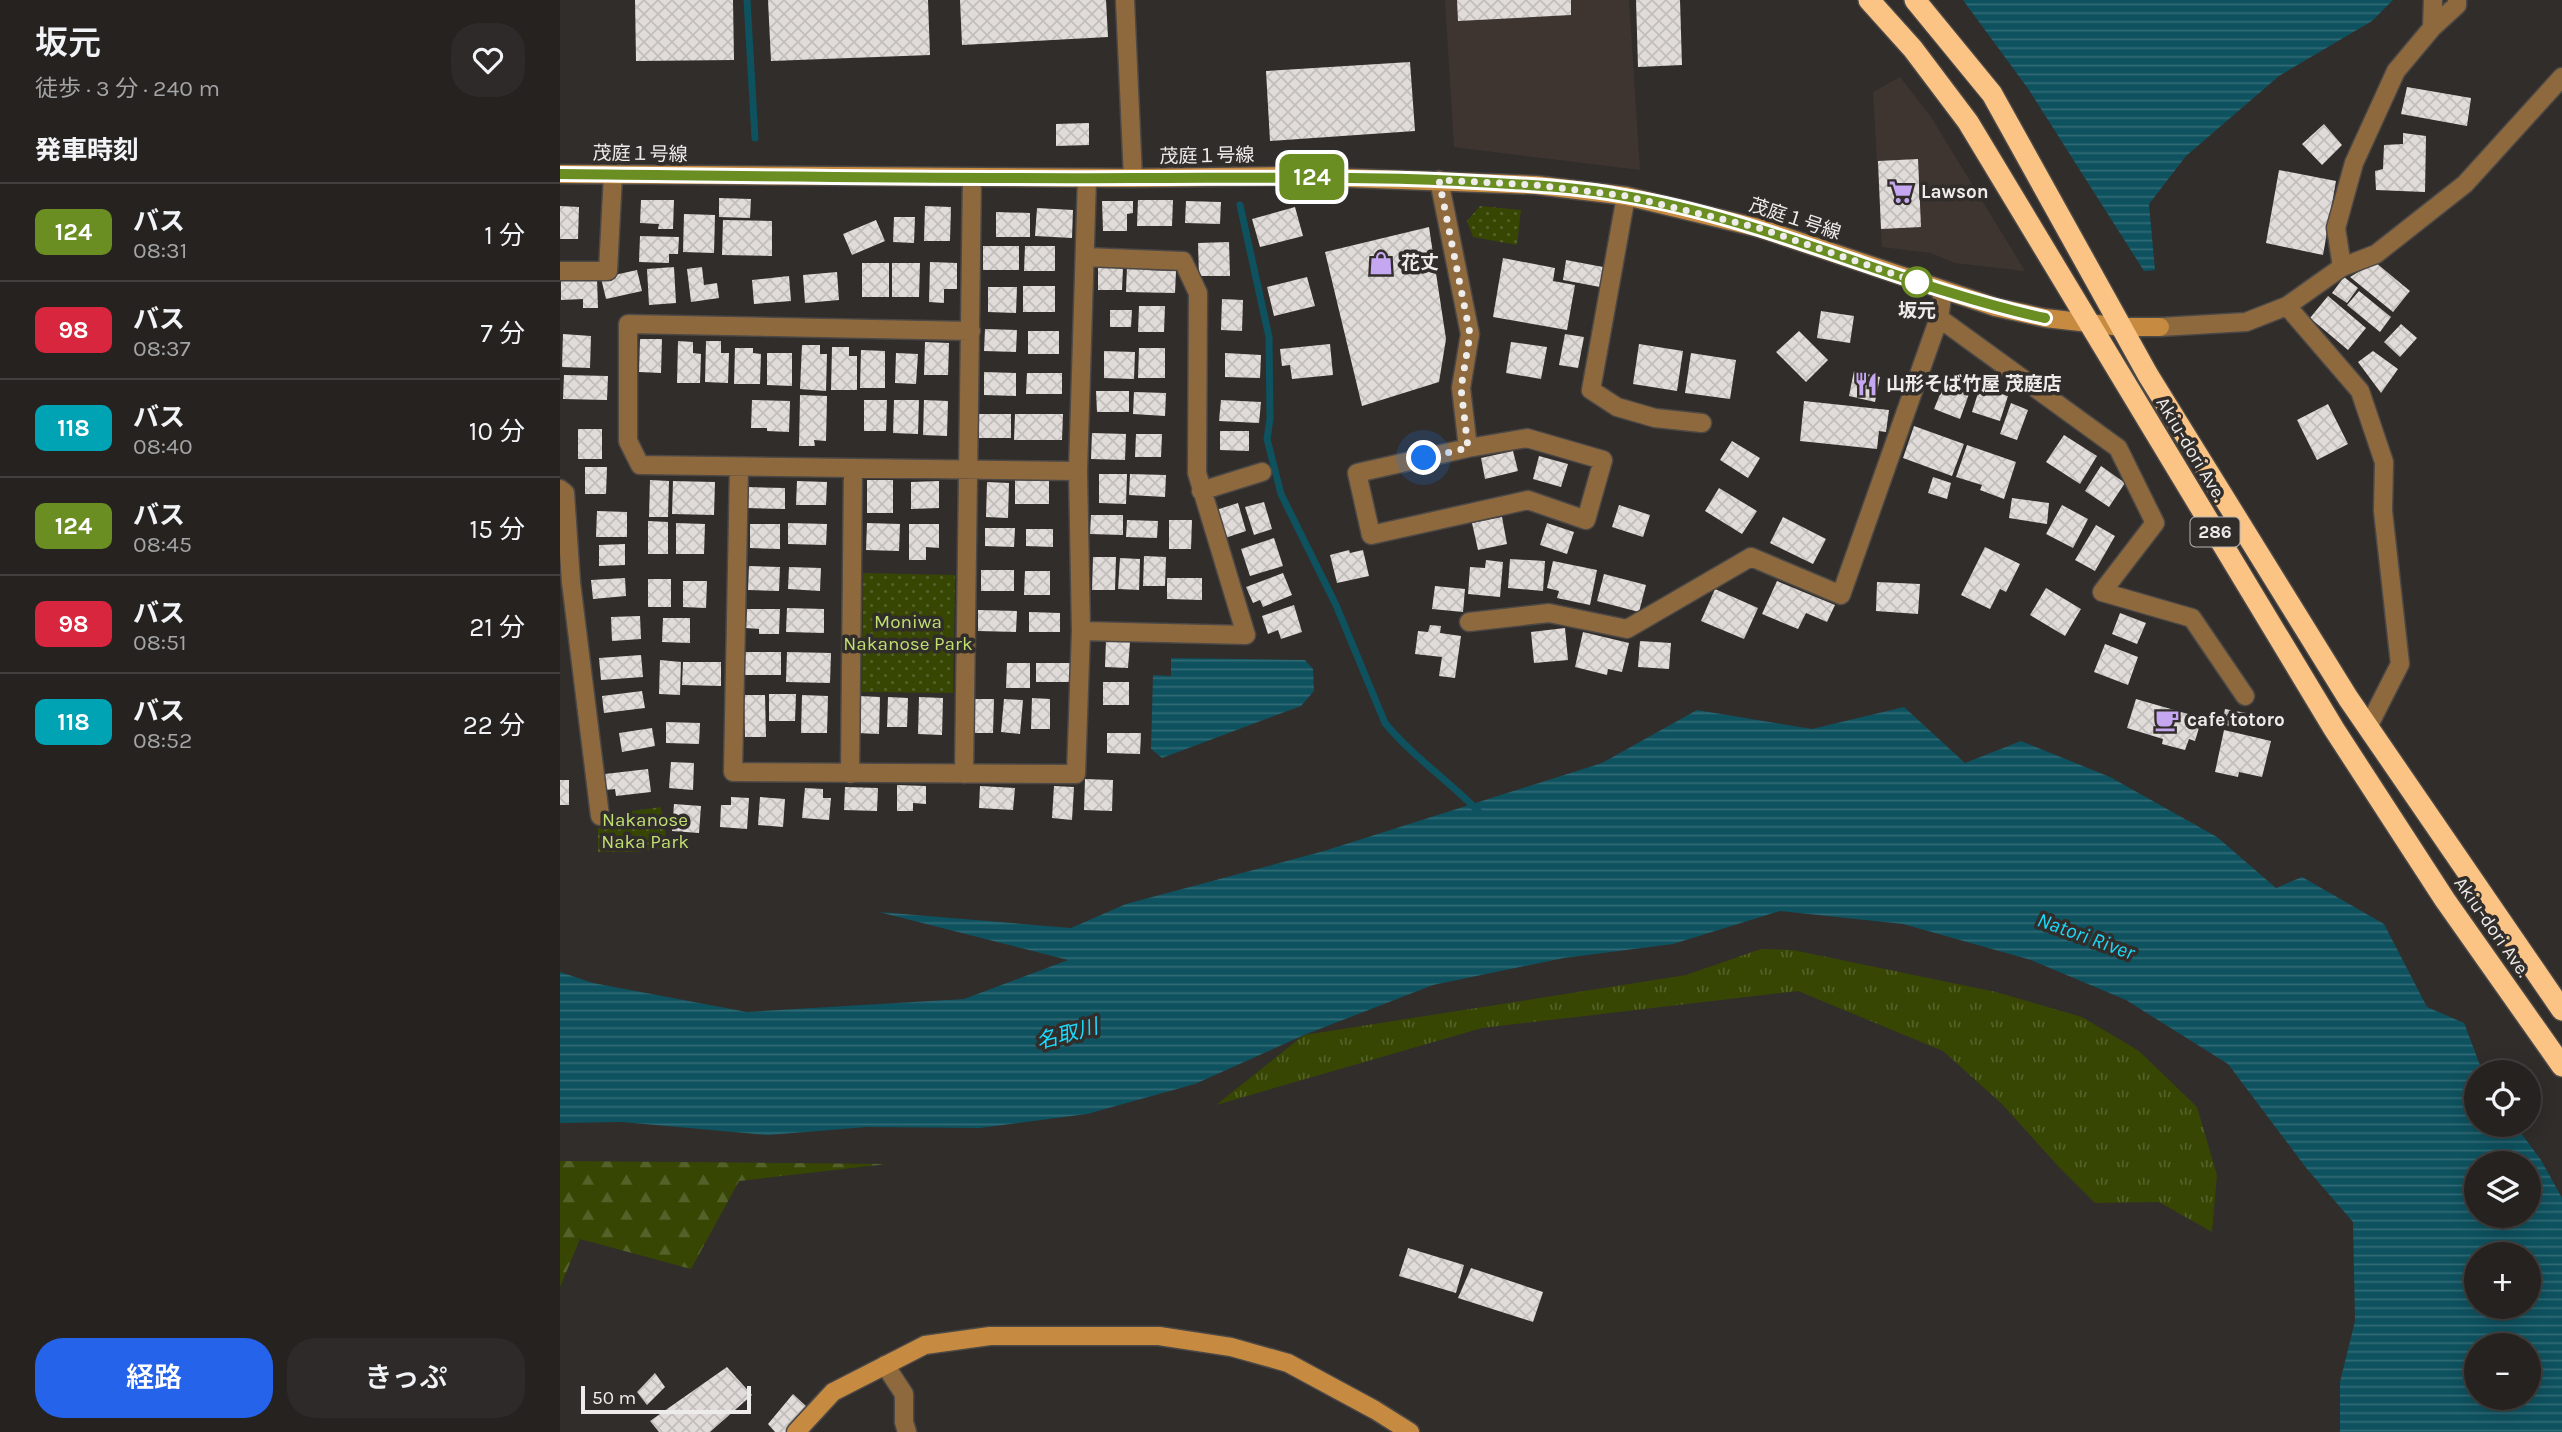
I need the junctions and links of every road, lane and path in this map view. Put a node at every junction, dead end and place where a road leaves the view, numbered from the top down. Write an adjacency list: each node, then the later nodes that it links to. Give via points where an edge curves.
1 (1125, 0): 12 (street)
2 (1869, 0): 21 (highway, Akiu-dori Ave. / 286, via 1968,122)
3 (1915, 0): 22 (highway, Akiu-dori Ave. / 286, via 1992,94)
4 (2433, 0): 6 (street)
5 (2457, 0): 6 (street)
6 (2432, 28): 16 (street, via 2396,71 2354,163 2336,228)
7 (2562, 77): 16 (street, via 2465,184 2376,254)
8 (560, 174): 9 (street, 茂庭１号線)
9 (613, 176): 10 (street, 茂庭１号線); 17 (street, via 608,271)
10 (972, 177): 11 (street, 茂庭１号線); 23 (street)
11 (1087, 178): 12 (street, 茂庭１号線); 15 (street)
12 (1133, 178): 13 (street, 茂庭１号線)
13 (1439, 180): 14 (street, 茂庭１号線); 25 (street, via 1470,334 1461,388)
14 (1626, 196): 18 (street, 茂庭１号線, via 1759,228); 24 (street, via 1591,390 1617,407 1656,418)
15 (1085, 257): 29 (street); 32 (street, via 1183,261 1198,293 1197,473)
16 (2342, 267): 19 (street)
17 (560, 271)
18 (1943, 291): 20 (street); 21 (street, 茂庭１号線, via 2045,318)
19 (2287, 306): 22 (street, 茂庭１号線, via 2246,322); 37 (street, via 2360,391 2384,462 2383,511 2400,664)
20 (1939, 318): 34 (street, via 1842,595 1751,557 1627,629 1549,613); 36 (street, via 2118,448 2155,523 2102,592 2192,618)
21 (2089, 323): 22 (street, 茂庭１号線); 42 (highway, Akiu-dori Ave. / 286, via 2334,729 2445,900)
22 (2121, 327): 37 (highway, Akiu-dori Ave. / 286)
23 (971, 331): 26 (street, via 628,324 628,441 640,465); 28 (street)
24 (1702, 423)
25 (1468, 448): 25 (street, via 1527,438 1603,460 1586,520 1528,499 1371,535 1357,473)
26 (739, 467): 27 (street); 38 (street, via 733,772)
27 (853, 468): 28 (street); 38 (street)
28 (967, 468): 29 (street); 39 (street)
29 (1078, 471): 35 (street)
30 (1262, 472): 32 (street)
31 (560, 489): 33 (street, via 565,493)
32 (1201, 491): 35 (street, via 1246,635)
33 (565, 583): 40 (street)
34 (1469, 622)
35 (1081, 631): 39 (street, via 1076,774)
36 (2245, 696)
37 (2368, 727): 41 (highway, Akiu-dori Ave. / 286)
38 (850, 774): 39 (street)
39 (964, 775)
40 (600, 816)
41 (2562, 1010)
42 (2562, 1066)
43 (885, 1364): 44 (street, via 833,1391); 45 (street, via 904,1394); 46 (street, via 925,1345 990,1336 1159,1336 1288,1363)
44 (796, 1432)
45 (907, 1432)
46 (1410, 1432)

